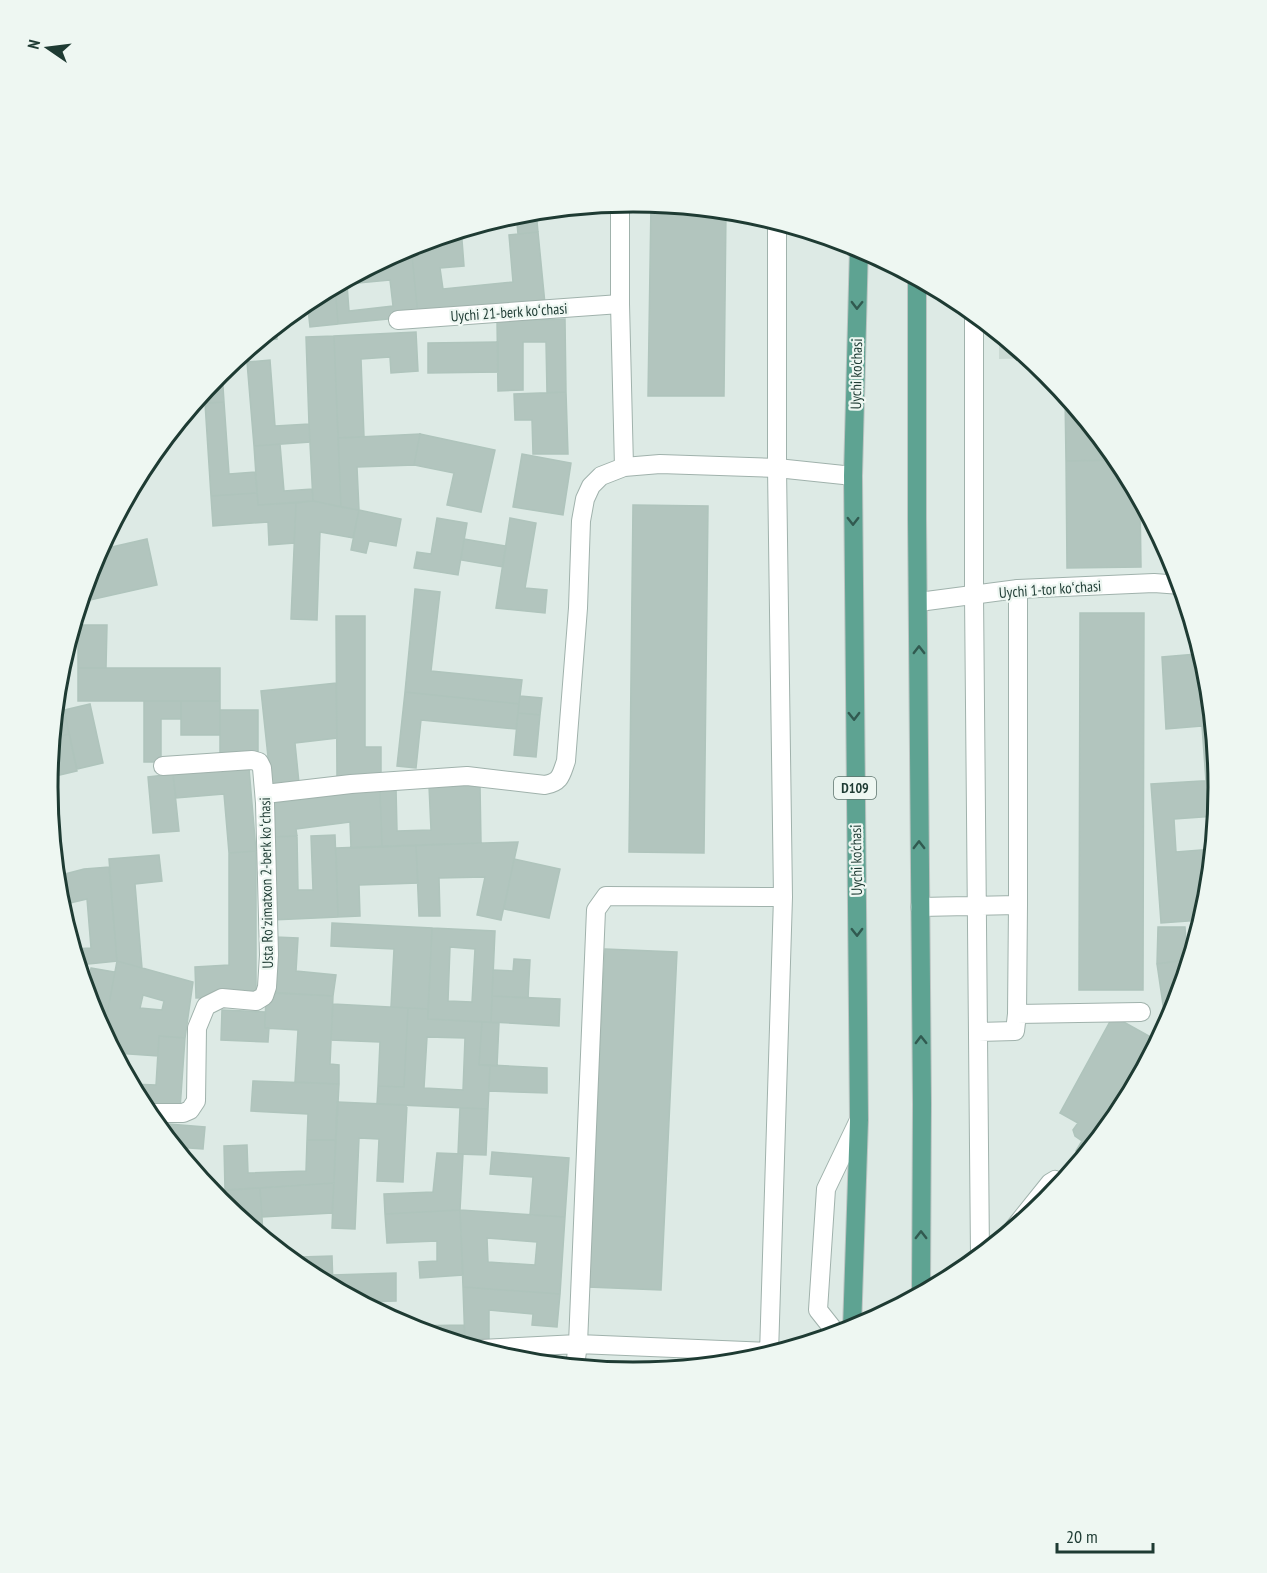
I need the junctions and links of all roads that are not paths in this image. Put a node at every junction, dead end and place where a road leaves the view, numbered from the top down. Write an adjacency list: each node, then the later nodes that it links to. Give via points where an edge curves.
1 (620, 212): 5 (street)
2 (777, 230): 9 (street)
3 (859, 257): 10 (main road, Uychi ko'chasi / D109, one-way to 10)
4 (917, 287): 14 (main road)
5 (620, 304): 6 (street, Uychi 21-berk koʻchasi); 8 (street)
6 (398, 320)
7 (974, 323): 13 (street)
8 (624, 467): 9 (street, via 660,464); 16 (street, via 601,476 585,499 566,761 555,783 467,776)
9 (777, 468): 10 (street); 17 (street)
10 (853, 476): 25 (main road, Uychi ko'chasi / D109, one-way to 25)
11 (1172, 584): 12 (street, Uychi 1-tor koʻchasi)
12 (1018, 590): 13 (street, Uychi 1-tor koʻchasi); 18 (street)
13 (974, 595): 14 (street, Uychi 1-tor koʻchasi); 19 (street)
14 (919, 602): 20 (main road, one-way to 14)
15 (164, 766): 16 (street, Usta Roʻzimatxon 2-berk koʻchasi, via 252,760 262,768)
16 (265, 794): 24 (street, Usta Roʻzimatxon 2-berk koʻchasi, via 267,987 264,996 256,1001 222,998 206,1006 197,1028 196,1101 183,1113)
17 (783, 897): 30 (street, via 606,896 596,910); 31 (street)
18 (1018, 905): 19 (street); 22 (street)
19 (977, 906): 20 (street); 23 (street)
20 (920, 907): 27 (main road, one-way to 20)
21 (1141, 1012): 22 (street)
22 (1017, 1014): 23 (street, via 1015,1031)
23 (978, 1032): 26 (street)
24 (160, 1112)
25 (859, 1120): 28 (main road, Uychi ko'chasi / D109); 29 (street, via 826,1189 818,1310)
26 (980, 1246)
27 (921, 1284)
28 (852, 1319)
29 (831, 1326)
30 (578, 1344): 32 (street); 33 (street); 34 (street)
31 (769, 1345)
32 (510, 1348)
33 (738, 1352)
34 (576, 1358)

